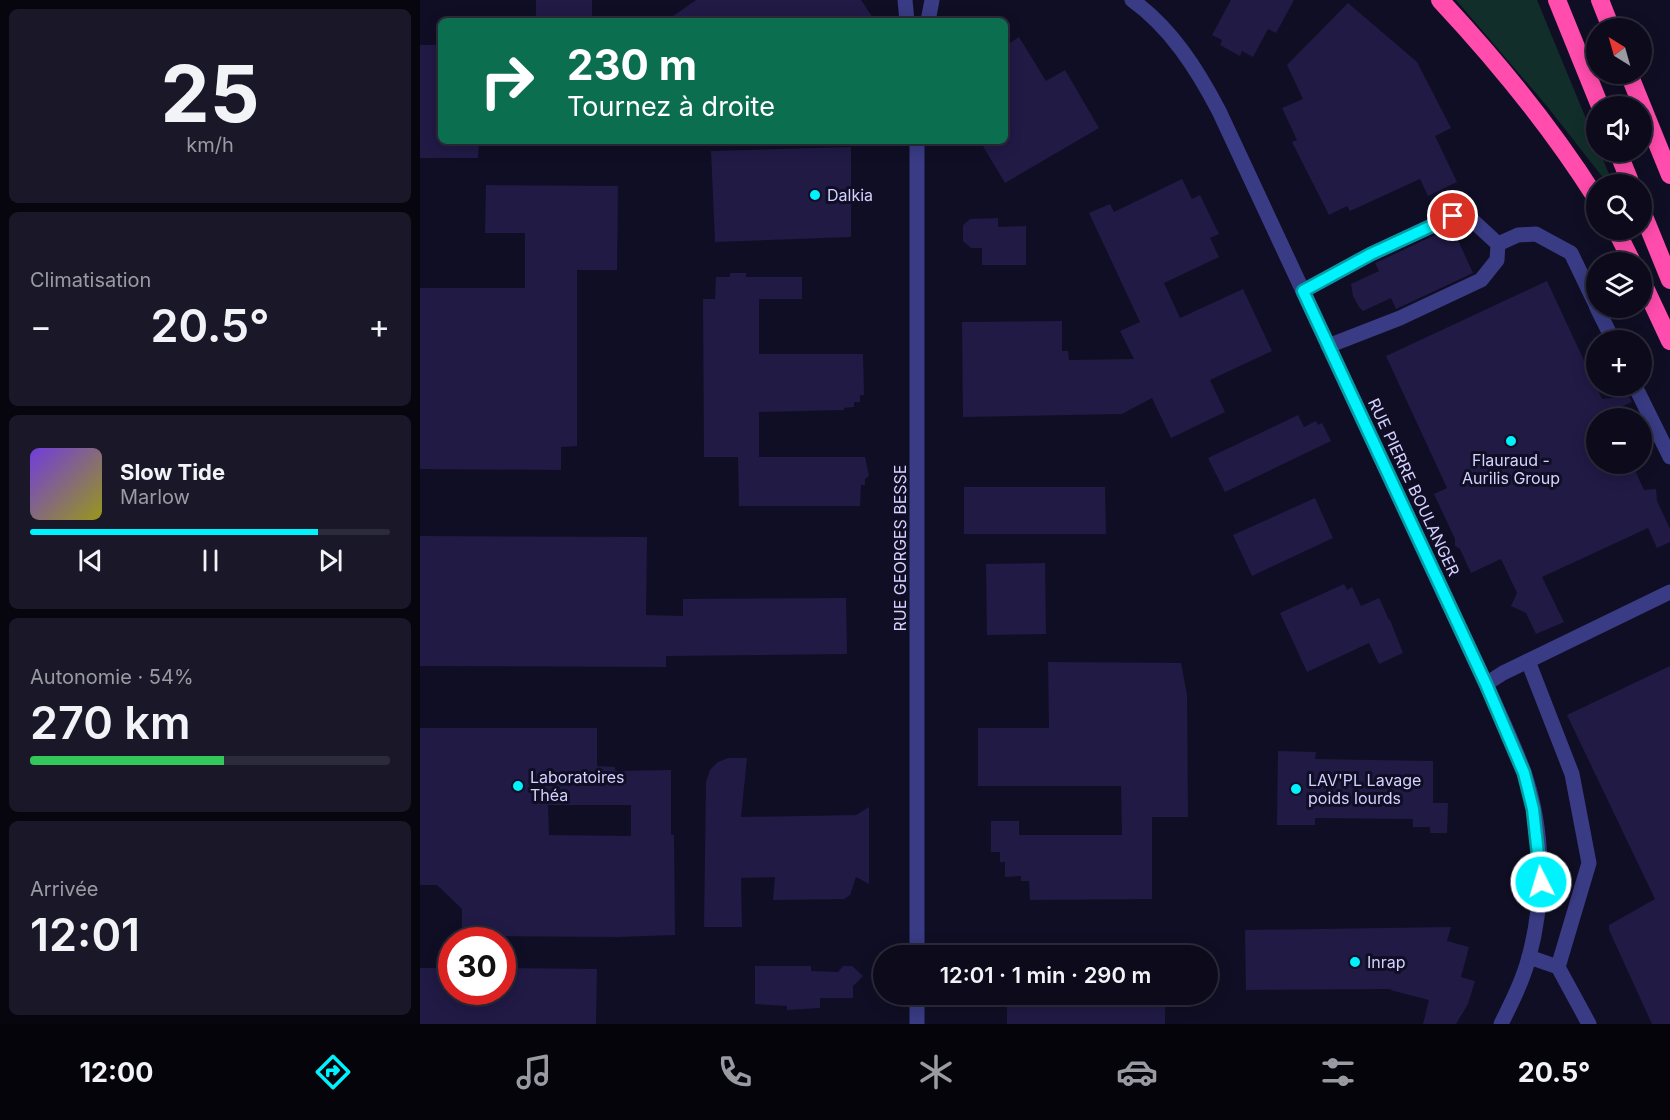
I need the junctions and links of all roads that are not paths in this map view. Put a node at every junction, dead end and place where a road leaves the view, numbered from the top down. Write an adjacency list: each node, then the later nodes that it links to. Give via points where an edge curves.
1 (904, 0): 7 (street)
2 (932, 0): 8 (street)
3 (1132, 0): 19 (street, RUE PIERRE BOULANGER, via 1161,26 1203,81)
4 (1440, 0): 14 (highway, via 1484,47)
5 (1557, 0): 11 (highway)
6 (1600, 0): 9 (highway)
7 (907, 18)
8 (929, 18)
9 (1607, 18)
10 (1633, 84): 13 (highway)
11 (1596, 96)
12 (917, 144): 28 (street, RUE GEORGES BESSE)
13 (1670, 175)
14 (1586, 182)
15 (1652, 236): 17 (highway)
16 (1498, 244): 18 (street, via 1518,235 1536,234 1571,253); 19 (street, via 1471,219 1453,216); 22 (street, via 1497,260 1481,280)
17 (1670, 280)
18 (1586, 284)
19 (1303, 291): 22 (street, RUE PIERRE BOULANGER)
20 (1652, 303): 21 (highway)
21 (1670, 341)
22 (1328, 346): 27 (street, RUE PIERRE BOULANGER)
23 (1640, 396): 24 (street)
24 (1670, 457)
25 (1670, 592): 26 (street)
26 (1528, 661): 27 (street); 30 (street, via 1572,774 1589,863)
27 (1486, 684): 29 (street, RUE PIERRE BOULANGER, via 1524,773 1533,809 1541,882)
28 (917, 945)
29 (1529, 957): 30 (street); 33 (street, RUE PIERRE BOULANGER)
30 (1558, 967): 34 (street)
31 (917, 1005): 32 (street)
32 (917, 1024)
33 (1501, 1024)
34 (1589, 1024)

